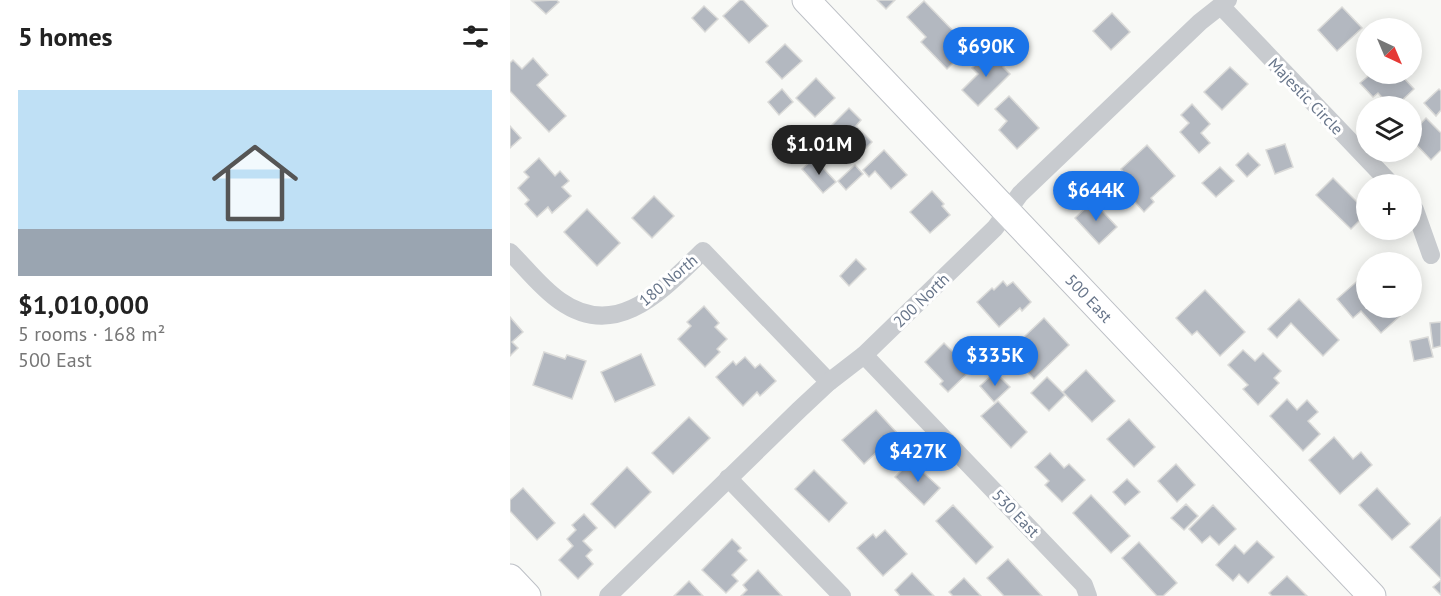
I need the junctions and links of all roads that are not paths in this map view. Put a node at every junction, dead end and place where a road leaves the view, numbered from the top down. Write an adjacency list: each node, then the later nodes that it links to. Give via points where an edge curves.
1 (806, 0): 4 (street, 500 East)
2 (1225, 3): 3 (street, Majestic Circle); 4 (street, 200 North, via 1200,22 1031,183)
3 (1382, 174)
4 (1007, 212): 8 (street, 200 North); 16 (street, 500 East)
5 (1422, 230): 7 (street)
6 (510, 252): 9 (street, 180 North, via 561,302 598,315 619,314 641,306 703,251)
7 (1431, 255)
8 (864, 355): 9 (street, 200 North); 15 (street, 530 East, via 1084,585)
9 (830, 382): 10 (street, 200 North)
10 (729, 478): 13 (street, 200 North); 14 (street)
11 (510, 578): 12 (street)
12 (527, 596)
13 (608, 596)
14 (842, 596)
15 (1088, 596)
16 (1372, 596)

